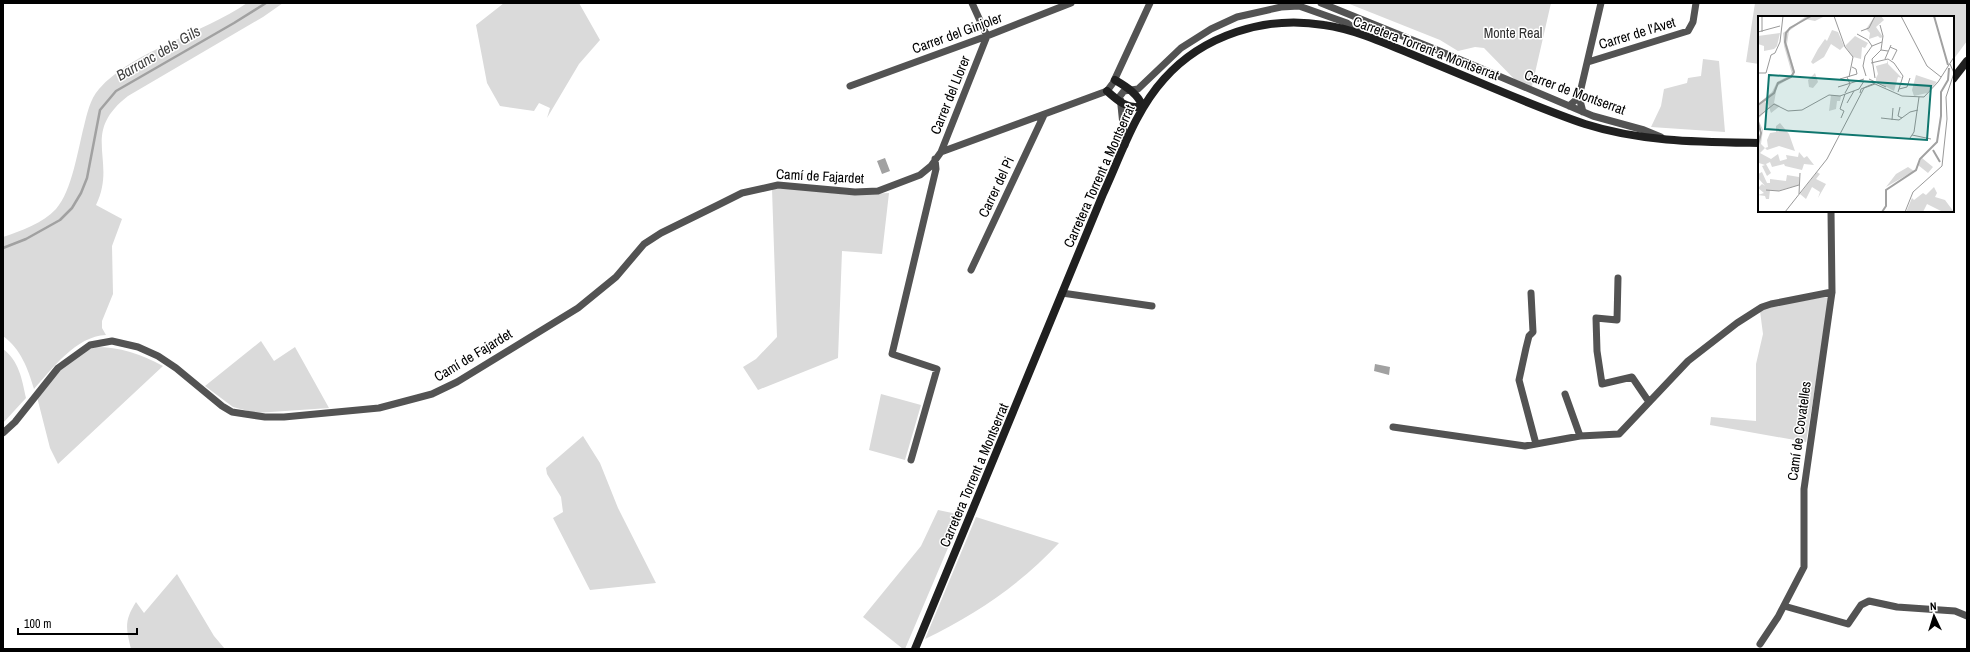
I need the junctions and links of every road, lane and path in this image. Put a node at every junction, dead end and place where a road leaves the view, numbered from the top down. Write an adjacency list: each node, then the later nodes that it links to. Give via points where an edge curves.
1 (972, 3): 8 (street)
2 (1071, 3): 8 (street, Carrer del Ginjoler)
3 (1150, 3): 12 (street)
4 (1321, 3): 18 (street, Carrer de Montserrat)
5 (1601, 3): 10 (street)
6 (1696, 3): 10 (street, Carrer de l'Avet, via 1693,22 1688,31)
7 (1362, 35): 14 (street, via 1347,23 1309,8 1281,7 1237,18 1211,29 1181,48 1138,89); 19 (main road, Carretera Torrent a Montserrat, via 1324,24 1298,22 1255,26 1230,34 1208,45 1175,68); 22 (main road, Carretera Torrent a Montserrat, via 1585,124)
8 (987, 36): 13 (street, Carrer del Ginjoler); 25 (street, Carrer del Llorer)
9 (1967, 61): 11 (main road)
10 (1588, 62): 16 (street)
11 (1954, 79)
12 (1114, 81): 14 (main road); 15 (street)
13 (850, 86)
14 (1129, 89): 17 (street, via 1120,96); 19 (main road, via 1139,98)
15 (1107, 90): 17 (main road); 21 (street)
16 (1579, 97): 18 (street); 20 (street)
17 (1121, 102): 19 (main road, via 1135,108); 24 (street)
18 (1569, 106): 20 (street, Carrer de Montserrat)
19 (1143, 108): 24 (main road, Carretera Torrent a Montserrat)
20 (1583, 112): 22 (street, Carrer de Montserrat)
21 (1044, 115): 25 (street); 28 (street, Carrer del Pi)
22 (1666, 139): 23 (main road, Carretera Torrent a Montserrat)
23 (1758, 143)
24 (1125, 145): 30 (main road, Carretera Torrent a Montserrat)
25 (940, 152): 26 (street, Camí de Fajardet)
26 (936, 159): 37 (street, Camí de Fajardet, via 920,175 878,191 855,192 778,185 742,193 718,204 644,244 616,277 578,308 457,382 432,394 379,408 284,417 232,412 176,368 149,351 112,341 90,345 58,368); 40 (street, Camí de Fajardet, via 936,169 892,354 937,369)
27 (1831, 212): 31 (street, Camí de Covatelles)
28 (971, 270)
29 (1618, 278): 35 (street, via 1617,320 1596,318 1602,384 1632,376)
30 (1062, 292): 33 (street); 44 (main road, Carretera Torrent a Montserrat)
31 (1832, 292): 35 (street, via 1771,304 1756,311 1688,360); 41 (street, Camí de Covatelles, via 1804,489 1804,566)
32 (1531, 293): 39 (street, via 1533,332 1529,336 1519,380)
33 (1152, 306)
34 (1565, 394): 38 (street)
35 (1649, 402): 38 (street, via 1620,434)
36 (1393, 427): 39 (street, via 1525,446)
37 (3, 434)
38 (1580, 436): 39 (street)
39 (1536, 444)
40 (911, 460)
41 (1784, 606): 42 (street, via 1848,624 1860,605 1869,601 1896,607 1955,611); 43 (street, Camí de Covatelles)
42 (1967, 616)
43 (1760, 644)
44 (915, 649)

